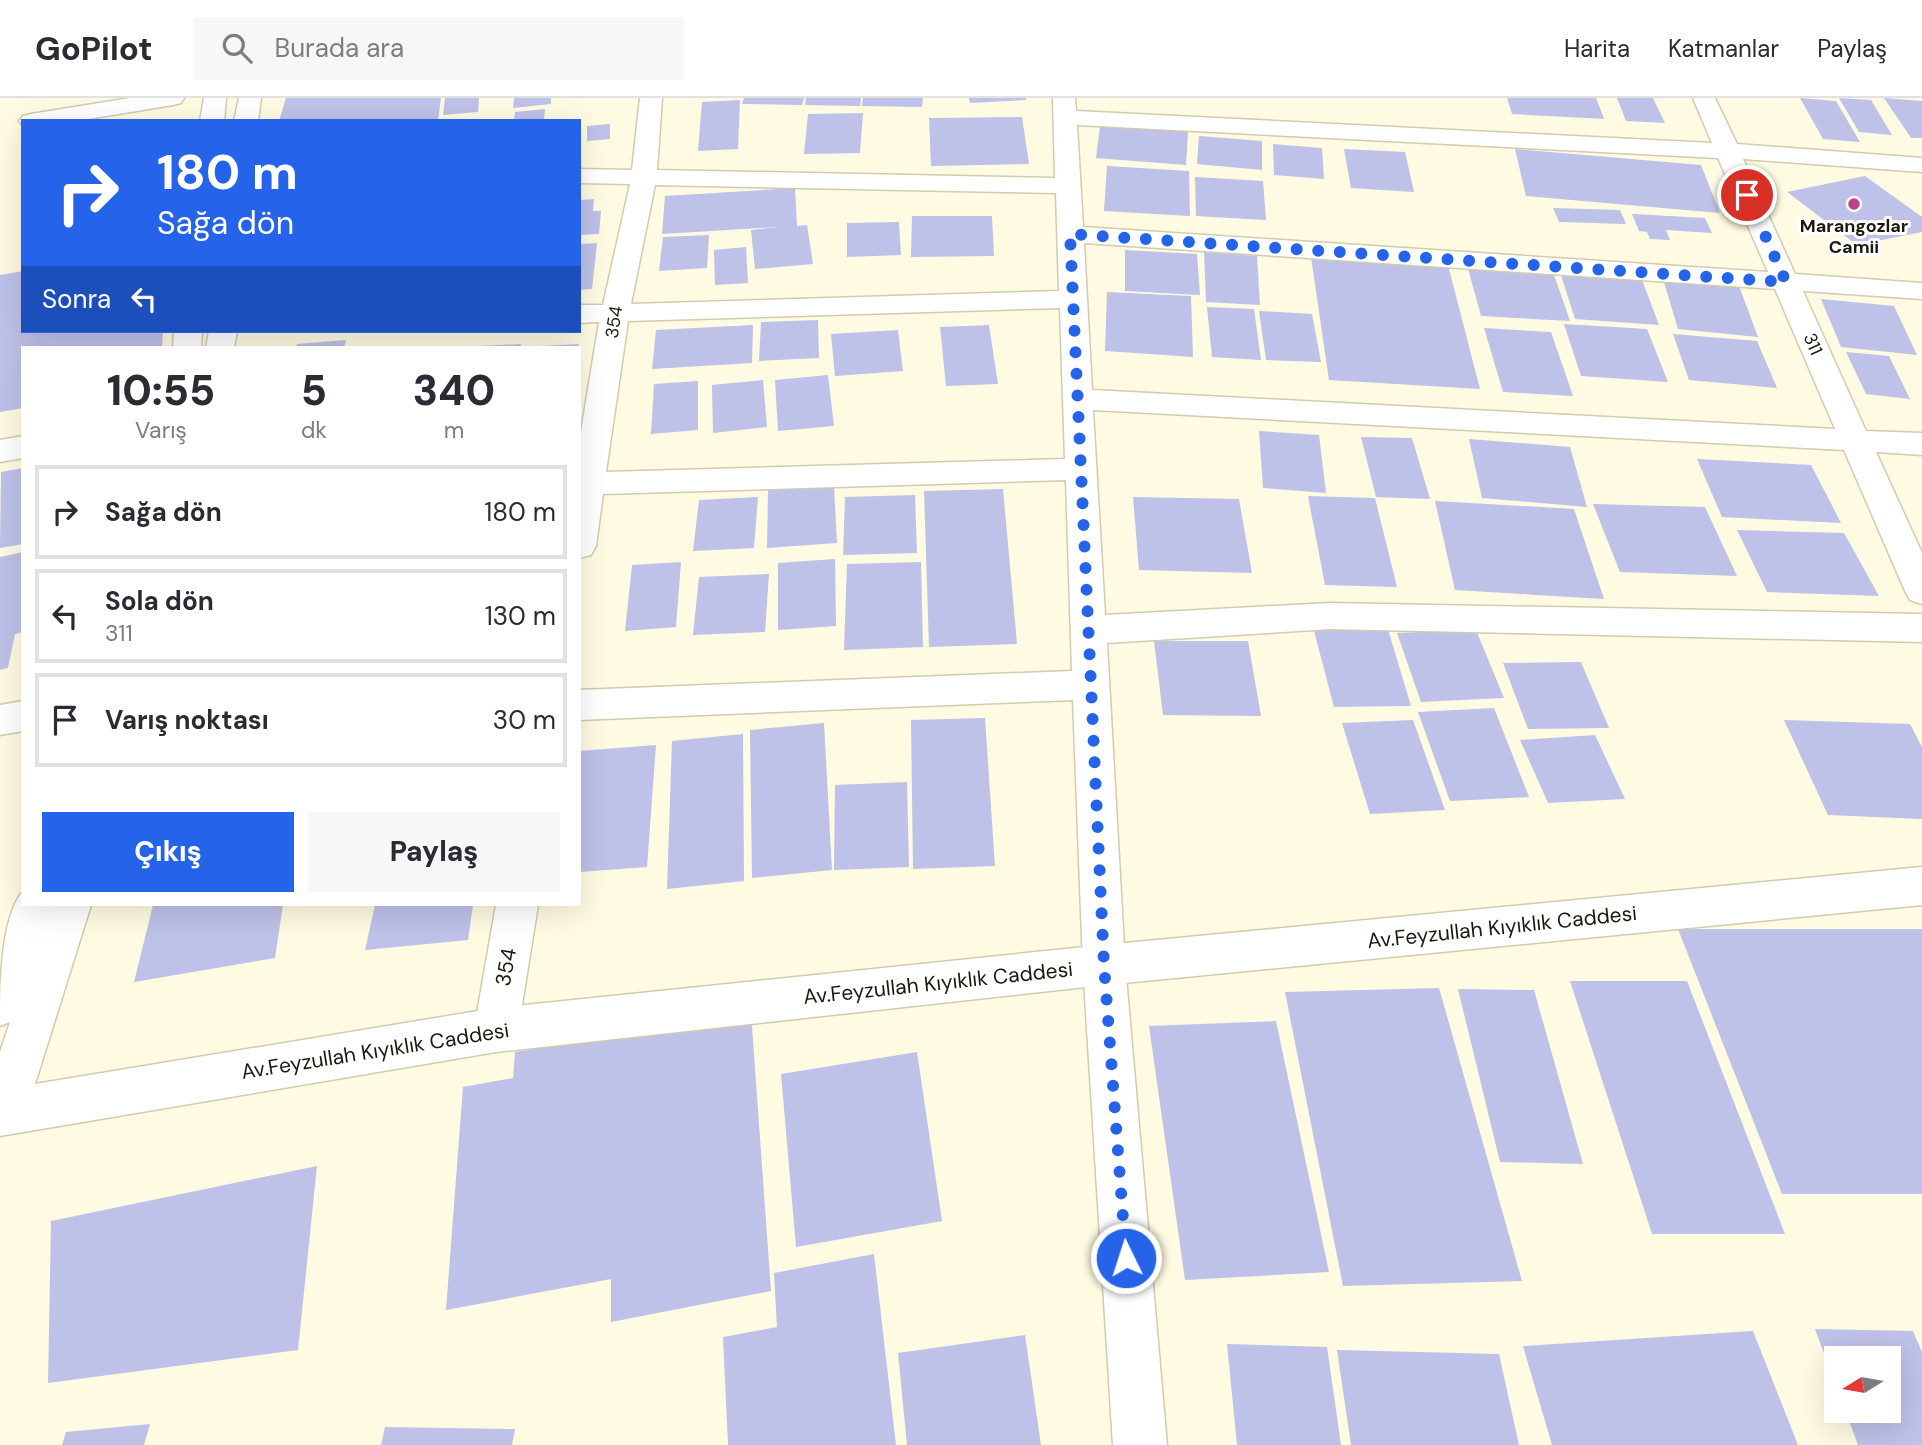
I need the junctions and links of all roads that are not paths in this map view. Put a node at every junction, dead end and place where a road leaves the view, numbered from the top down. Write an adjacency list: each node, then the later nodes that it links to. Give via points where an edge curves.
1 (173, 98): 7 (street)
2 (215, 98): 8 (street)
3 (250, 98): 9 (street)
4 (651, 98): 13 (street, 354)
5 (1704, 98): 10 (street, 311)
6 (1064, 107): 10 (street); 14 (street)
7 (41, 119)
8 (212, 119)
9 (246, 119)
10 (1728, 151): 11 (street); 16 (street, 311)
11 (1922, 165)
12 (581, 176): 13 (street)
13 (644, 176): 14 (street); 19 (street, 354)
14 (1068, 186): 15 (street)
15 (1070, 234): 16 (street); 18 (street)
16 (1786, 282): 17 (street); 22 (street, 311)
17 (1922, 291)
18 (1073, 299): 19 (street); 21 (street)
19 (615, 312): 20 (street); 27 (street, 354)
20 (581, 314)
21 (1078, 399): 22 (street); 26 (street)
22 (1856, 440): 23 (street); 29 (street, 311)
23 (1922, 444)
24 (21, 447): 25 (street)
25 (0, 451)
26 (1082, 469): 27 (street); 31 (street)
27 (585, 484): 28 (street, 354)
28 (581, 525)
29 (1922, 591)
30 (1922, 628): 31 (street, via 1330,617)
31 (1088, 630): 32 (street)
32 (1091, 685): 33 (street); 40 (street)
33 (581, 705)
34 (21, 716): 35 (street)
35 (0, 720)
36 (1922, 886): 40 (street, Av.Feyzullah Kıyıklık Caddesi)
37 (35, 906): 41 (street)
38 (70, 906): 43 (street)
39 (517, 906): 42 (street, 354)
40 (1104, 965): 42 (street, Av.Feyzullah Kıyıklık Caddesi); 44 (street)
41 (0, 1005)
42 (496, 1030): 43 (street, Av.Feyzullah Kıyıklık Caddesi)
43 (1, 1113)
44 (1140, 1445)

